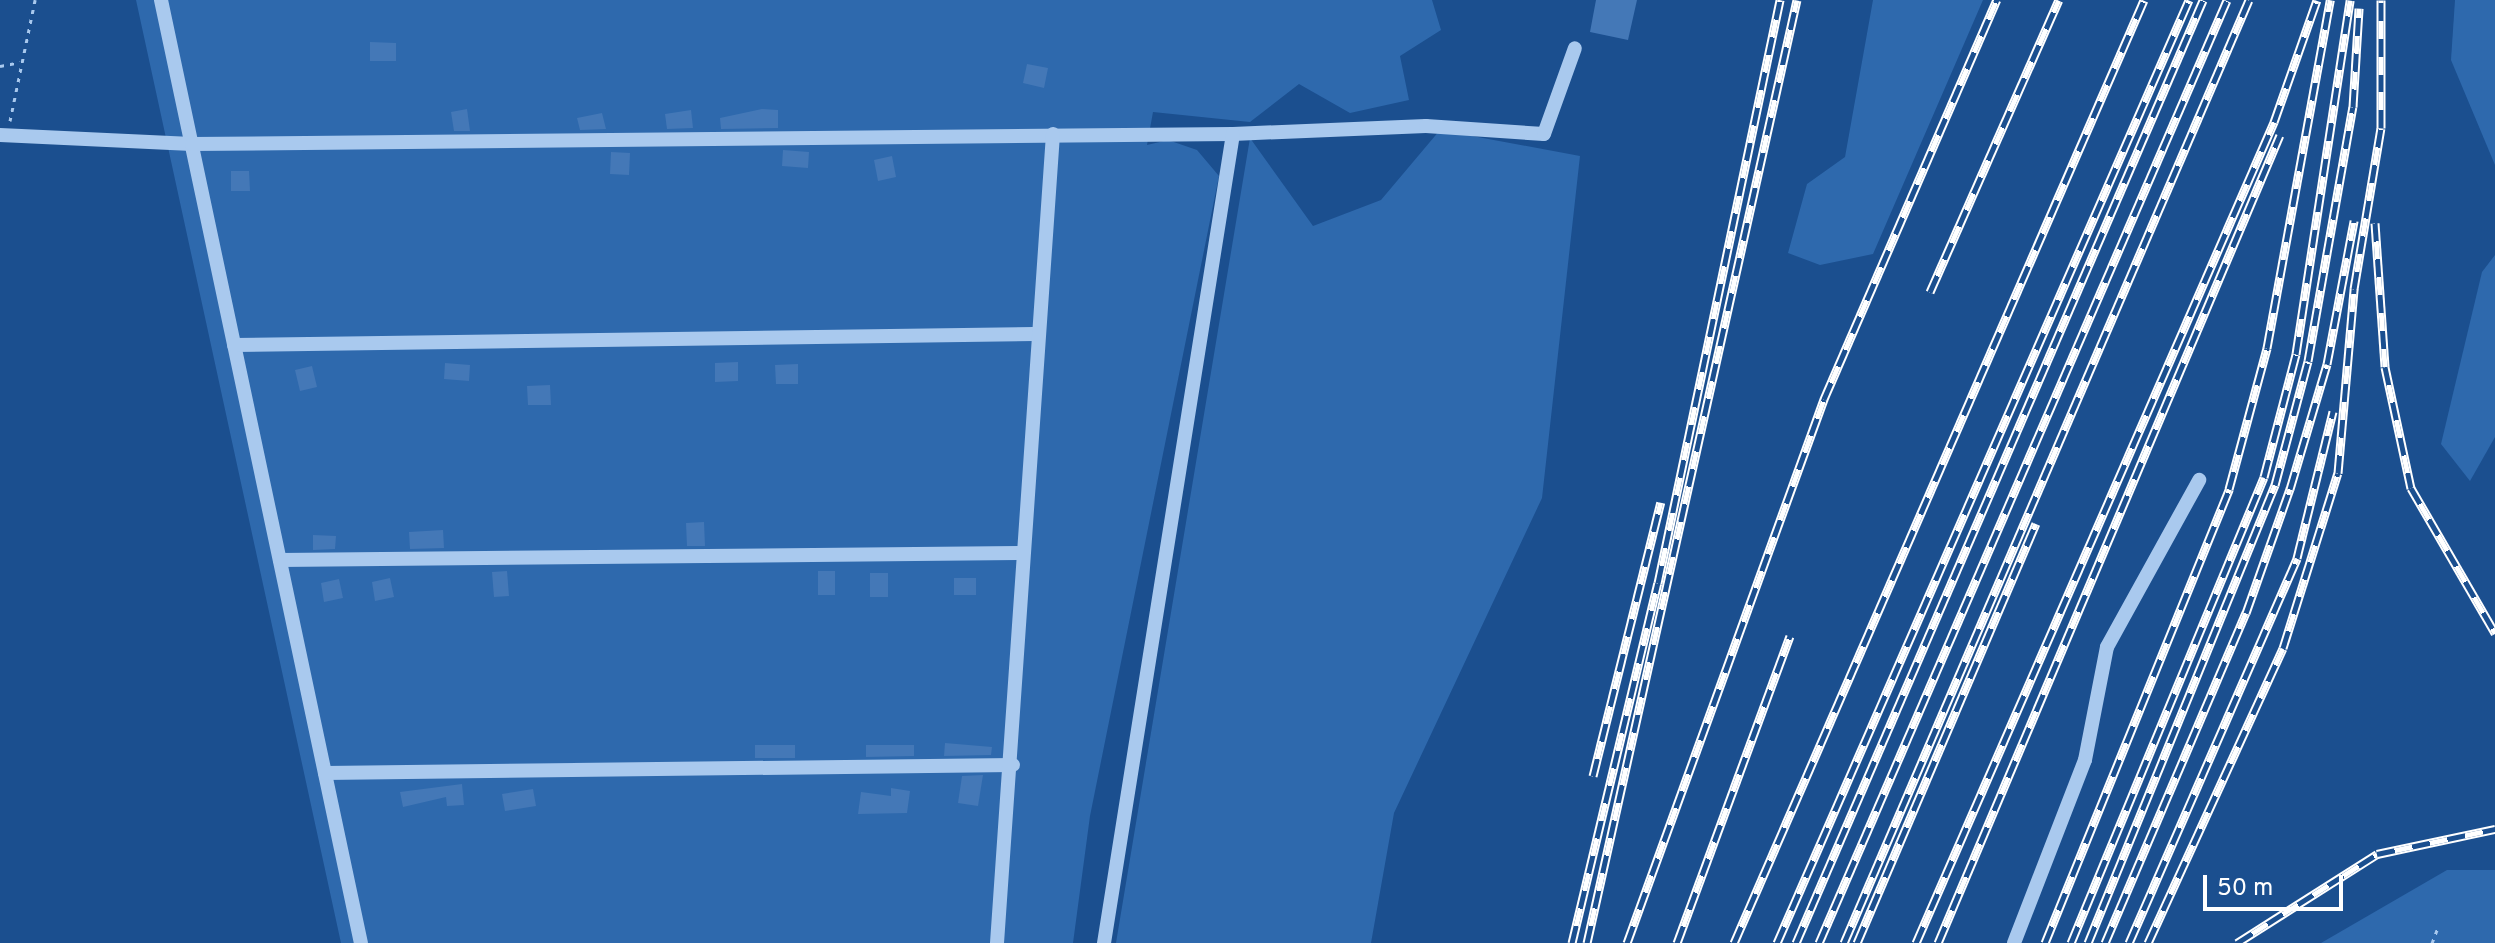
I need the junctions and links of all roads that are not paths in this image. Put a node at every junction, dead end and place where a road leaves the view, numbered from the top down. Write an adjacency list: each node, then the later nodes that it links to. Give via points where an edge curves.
1 (161, 0): 6 (street)
2 (1575, 48): 5 (street, via 1544,134 1426,126)
3 (5, 133): 6 (street, via 43,141)
4 (1053, 134): 5 (street); 6 (street); 7 (street)
5 (1233, 134): 16 (street)
6 (192, 144): 8 (street)
7 (1034, 334): 8 (street); 10 (street)
8 (234, 345): 11 (street)
9 (2199, 480): 17 (street, via 2107,647 2085,760)
10 (1023, 553): 11 (street); 12 (street)
11 (280, 560): 13 (street)
12 (1013, 765): 13 (street); 15 (street)
13 (325, 773): 14 (street)
14 (361, 943)
15 (997, 943)
16 (1104, 943)
17 (2014, 943)

